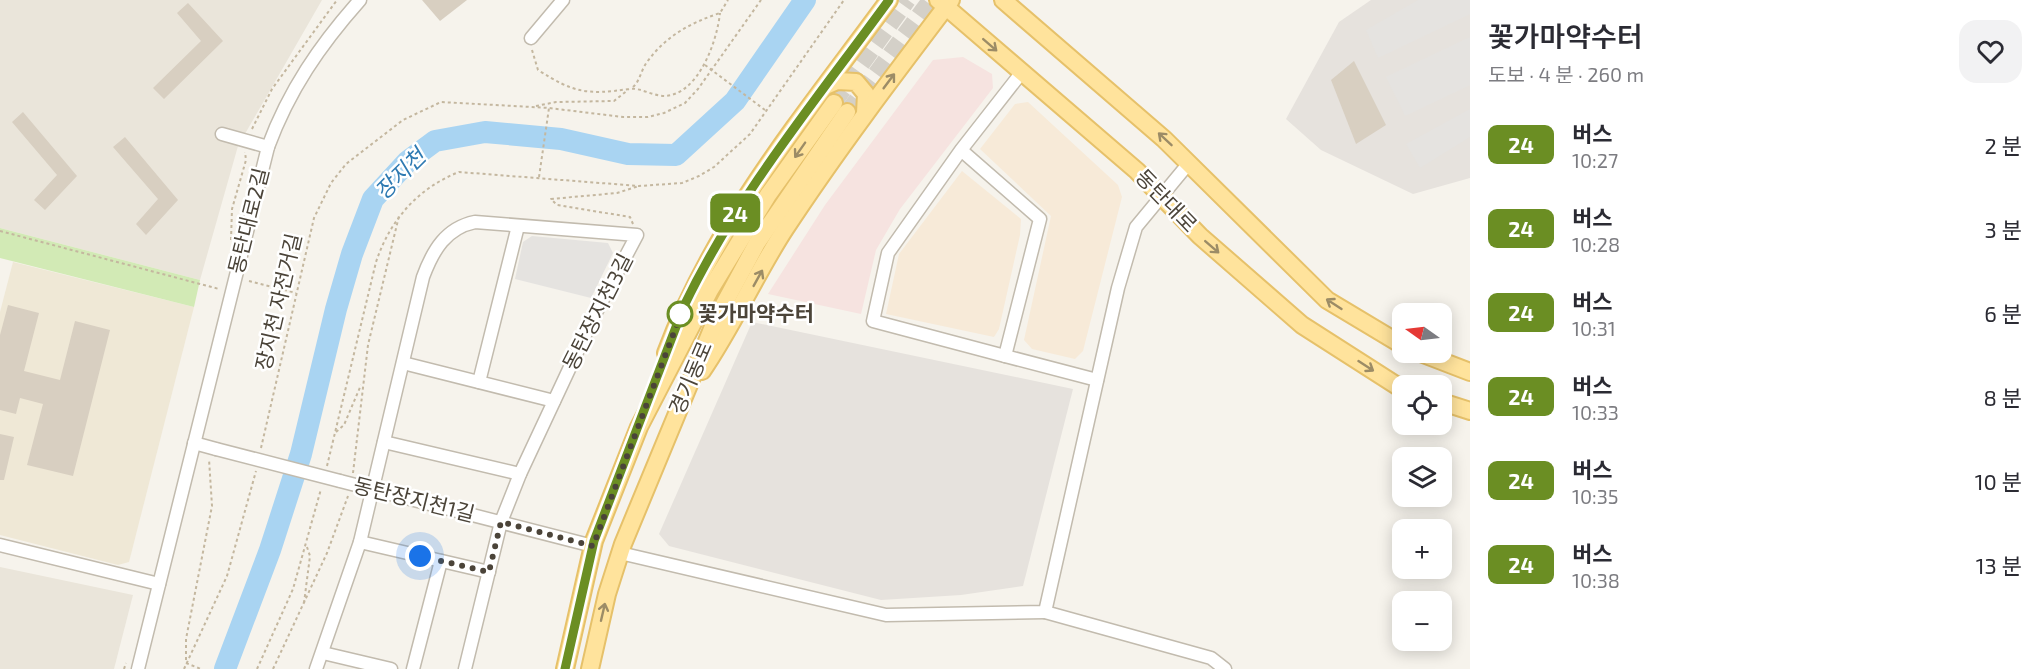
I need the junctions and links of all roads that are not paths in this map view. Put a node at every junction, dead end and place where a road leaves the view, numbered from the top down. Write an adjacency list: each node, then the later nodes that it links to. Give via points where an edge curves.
1 (360, 0): 11 (street, 동탄대로2길, via 307,65)
2 (562, 0): 6 (street)
3 (889, 0): 8 (main road)
4 (1004, 0): 13 (main road, 동탄대로, one-way to 4)
5 (945, 2): 7 (main road, 동탄대로, one-way to 7); 9 (main road, one-way to 5)
6 (531, 38)
7 (1022, 72): 12 (street); 14 (main road, 동탄대로, via 1137,171)
8 (828, 85): 9 (main road, via 845,80 862,87 867,102); 28 (main road, via 742,202 702,268)
9 (865, 113): 24 (main road, one-way to 9, via 722,341 783,232)
10 (222, 134): 11 (street)
11 (268, 147): 30 (street, 동탄대로2길)
12 (961, 150): 17 (street, via 1040,219); 17 (street, via 888,253 873,321)
13 (1189, 163): 14 (street); 16 (main road, 동탄대로, one-way to 13, via 1327,300)
14 (1161, 197): 21 (street, via 1136,227); 23 (main road, 동탄대로, one-way to 23, via 1302,325)
15 (518, 226): 18 (street, 동탄장지천3길, via 475,222 460,225 444,238 423,277); 22 (street); 25 (street, 동탄장지천3길, via 637,235 592,318)
16 (1392, 339)
17 (1005, 356): 21 (street)
18 (403, 363): 22 (street); 29 (street, 동탄장지천3길)
19 (1447, 363): 20 (main road)
20 (1470, 372)
21 (1097, 380): 41 (street)
22 (479, 382): 25 (street)
23 (1392, 383)
24 (682, 399): 28 (main road, 경기동로, one-way to 28, via 717,317 757,243 841,108 768,195 710,290); 37 (main road, 경기동로)
25 (554, 401): 31 (street, 동탄장지천3길)
26 (1452, 405): 27 (main road)
27 (1470, 411)
28 (639, 427): 36 (main road, 경기동로)
29 (384, 442): 31 (street); 32 (street, 동탄장지천3길)
30 (194, 444): 32 (street, 동탄장지천1길, bridge, via 213,453); 40 (street, 동탄대로2길)
31 (520, 474): 33 (street, 동탄장지천3길)
32 (374, 489): 33 (street, 동탄장지천1길); 34 (street, 동탄장지천3길)
33 (501, 522): 36 (street, 동탄장지천1길); 39 (street, 동탄장지천3길)
34 (360, 542): 38 (street); 42 (street, 동탄장지천3길)
35 (0, 545): 40 (street)
36 (593, 546): 48 (main road, 경기동로)
37 (620, 553): 41 (street, via 886,615); 49 (main road, 경기동로, one-way to 37)
38 (441, 561): 39 (street); 46 (street)
39 (489, 572): 47 (street, 동탄장지천3길)
40 (159, 584): 43 (street, 동탄대로2길)
41 (1045, 612): 50 (street, via 1211,658)
42 (323, 653): 44 (street, 동탄장지천3길); 45 (street)
43 (138, 669)
44 (316, 669)
45 (391, 669)
46 (413, 669)
47 (465, 669)
48 (565, 669)
49 (590, 669)
50 (1225, 669)

